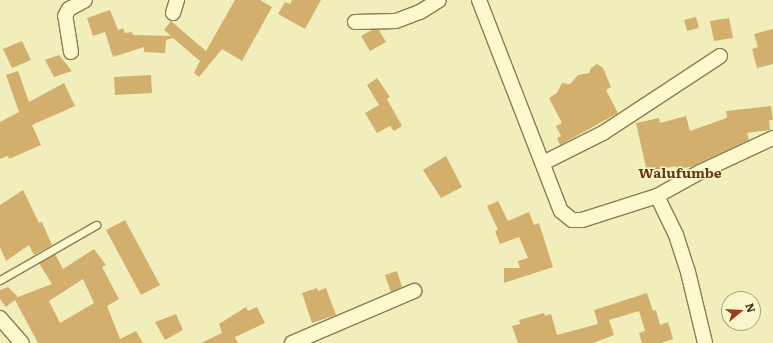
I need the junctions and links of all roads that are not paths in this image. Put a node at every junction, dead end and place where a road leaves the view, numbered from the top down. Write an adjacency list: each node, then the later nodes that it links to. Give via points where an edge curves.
1 (85, 0): 7 (street, via 69,9 65,16)
2 (177, 0): 5 (street)
3 (439, 0): 6 (street, via 420,12 396,21)
4 (479, 0): 10 (street)
5 (173, 14)
6 (355, 22)
7 (72, 52)
8 (720, 56): 10 (street, via 603,133)
9 (773, 138): 11 (street)
10 (543, 163): 11 (street, via 561,211 572,220 582,220)
11 (656, 196): 18 (street, via 676,235)
12 (96, 225): 13 (lane)
13 (0, 280)
14 (414, 291): 17 (street)
15 (2, 323): 16 (street)
16 (22, 343)
17 (292, 343)
18 (705, 343)

